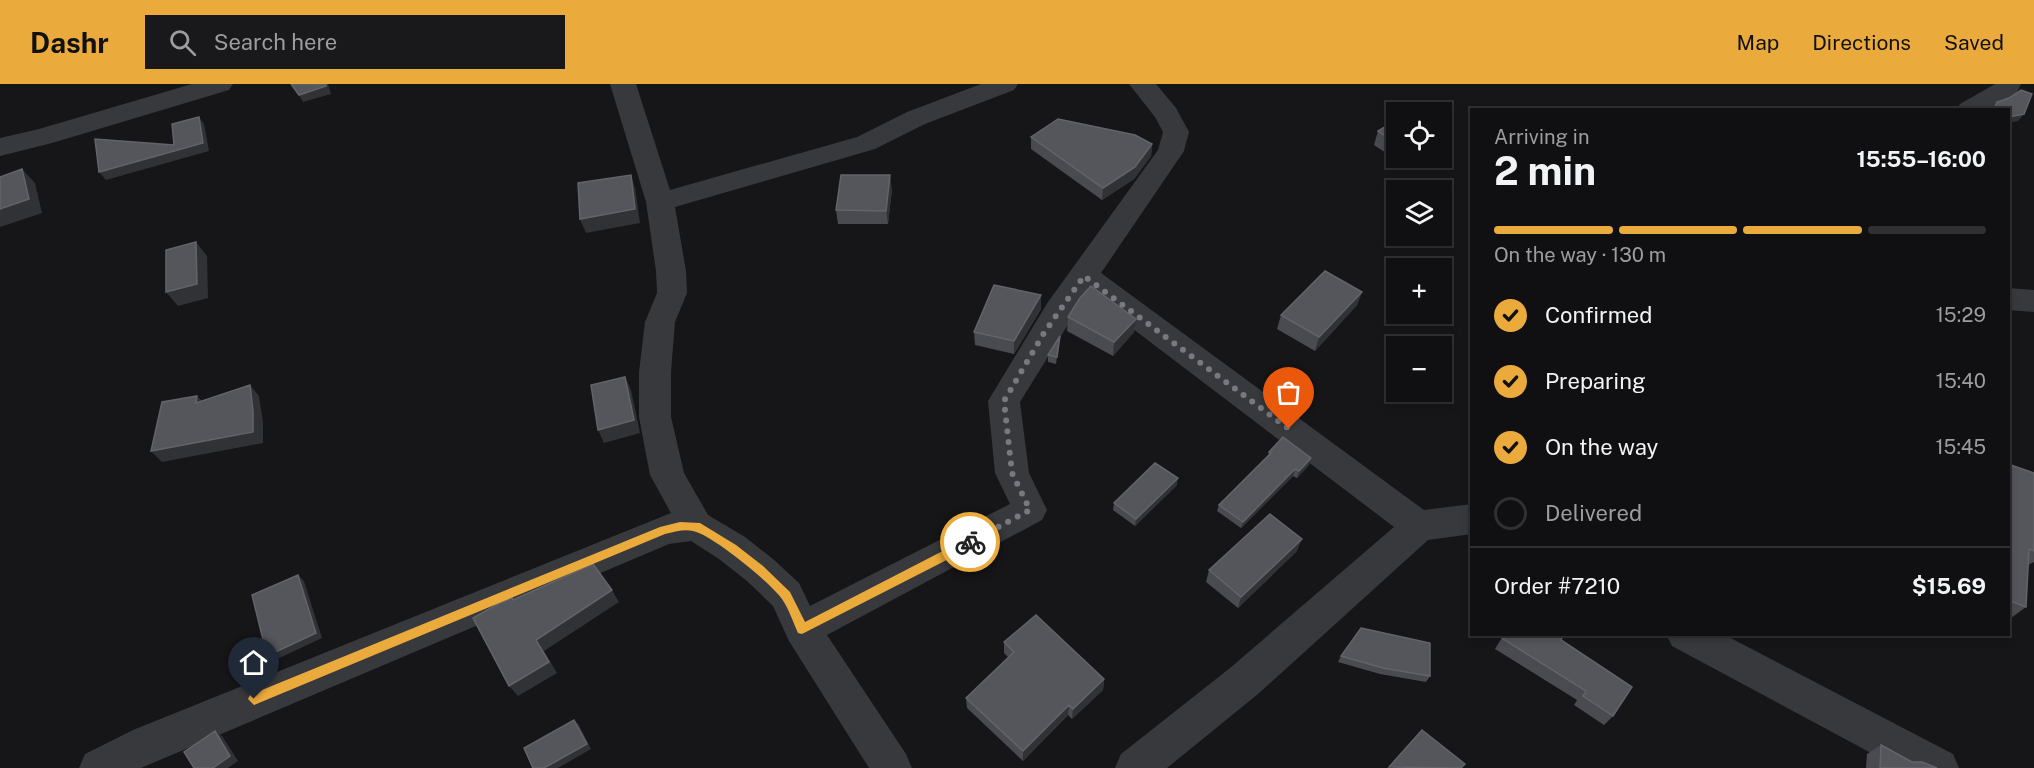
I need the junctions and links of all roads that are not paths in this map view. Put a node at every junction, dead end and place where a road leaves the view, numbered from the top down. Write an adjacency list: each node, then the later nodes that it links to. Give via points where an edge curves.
1 (220, 84): 7 (street)
2 (623, 84): 8 (street)
3 (1005, 84): 8 (street, via 916,118 866,143)
4 (1142, 84): 9 (street, via 1167,114 1176,132 1171,151)
5 (2008, 84): 6 (street, via 2006,89)
6 (1973, 108)
7 (0, 147)
8 (660, 202): 13 (street, via 668,238 672,293 660,322 655,417 667,476)
9 (1084, 276): 14 (street); 15 (street, via 1004,401 1012,473 1030,510)
10 (2010, 299): 11 (street)
11 (2034, 301)
12 (1470, 519): 14 (street)
13 (696, 526): 15 (street, via 732,548 786,595); 17 (street, via 664,530 147,744)
14 (1419, 526): 19 (street, via 1244,681)
15 (802, 629): 18 (street)
16 (1689, 636): 20 (street)
17 (99, 768)
18 (892, 768)
19 (1135, 768)
20 (1939, 768)

